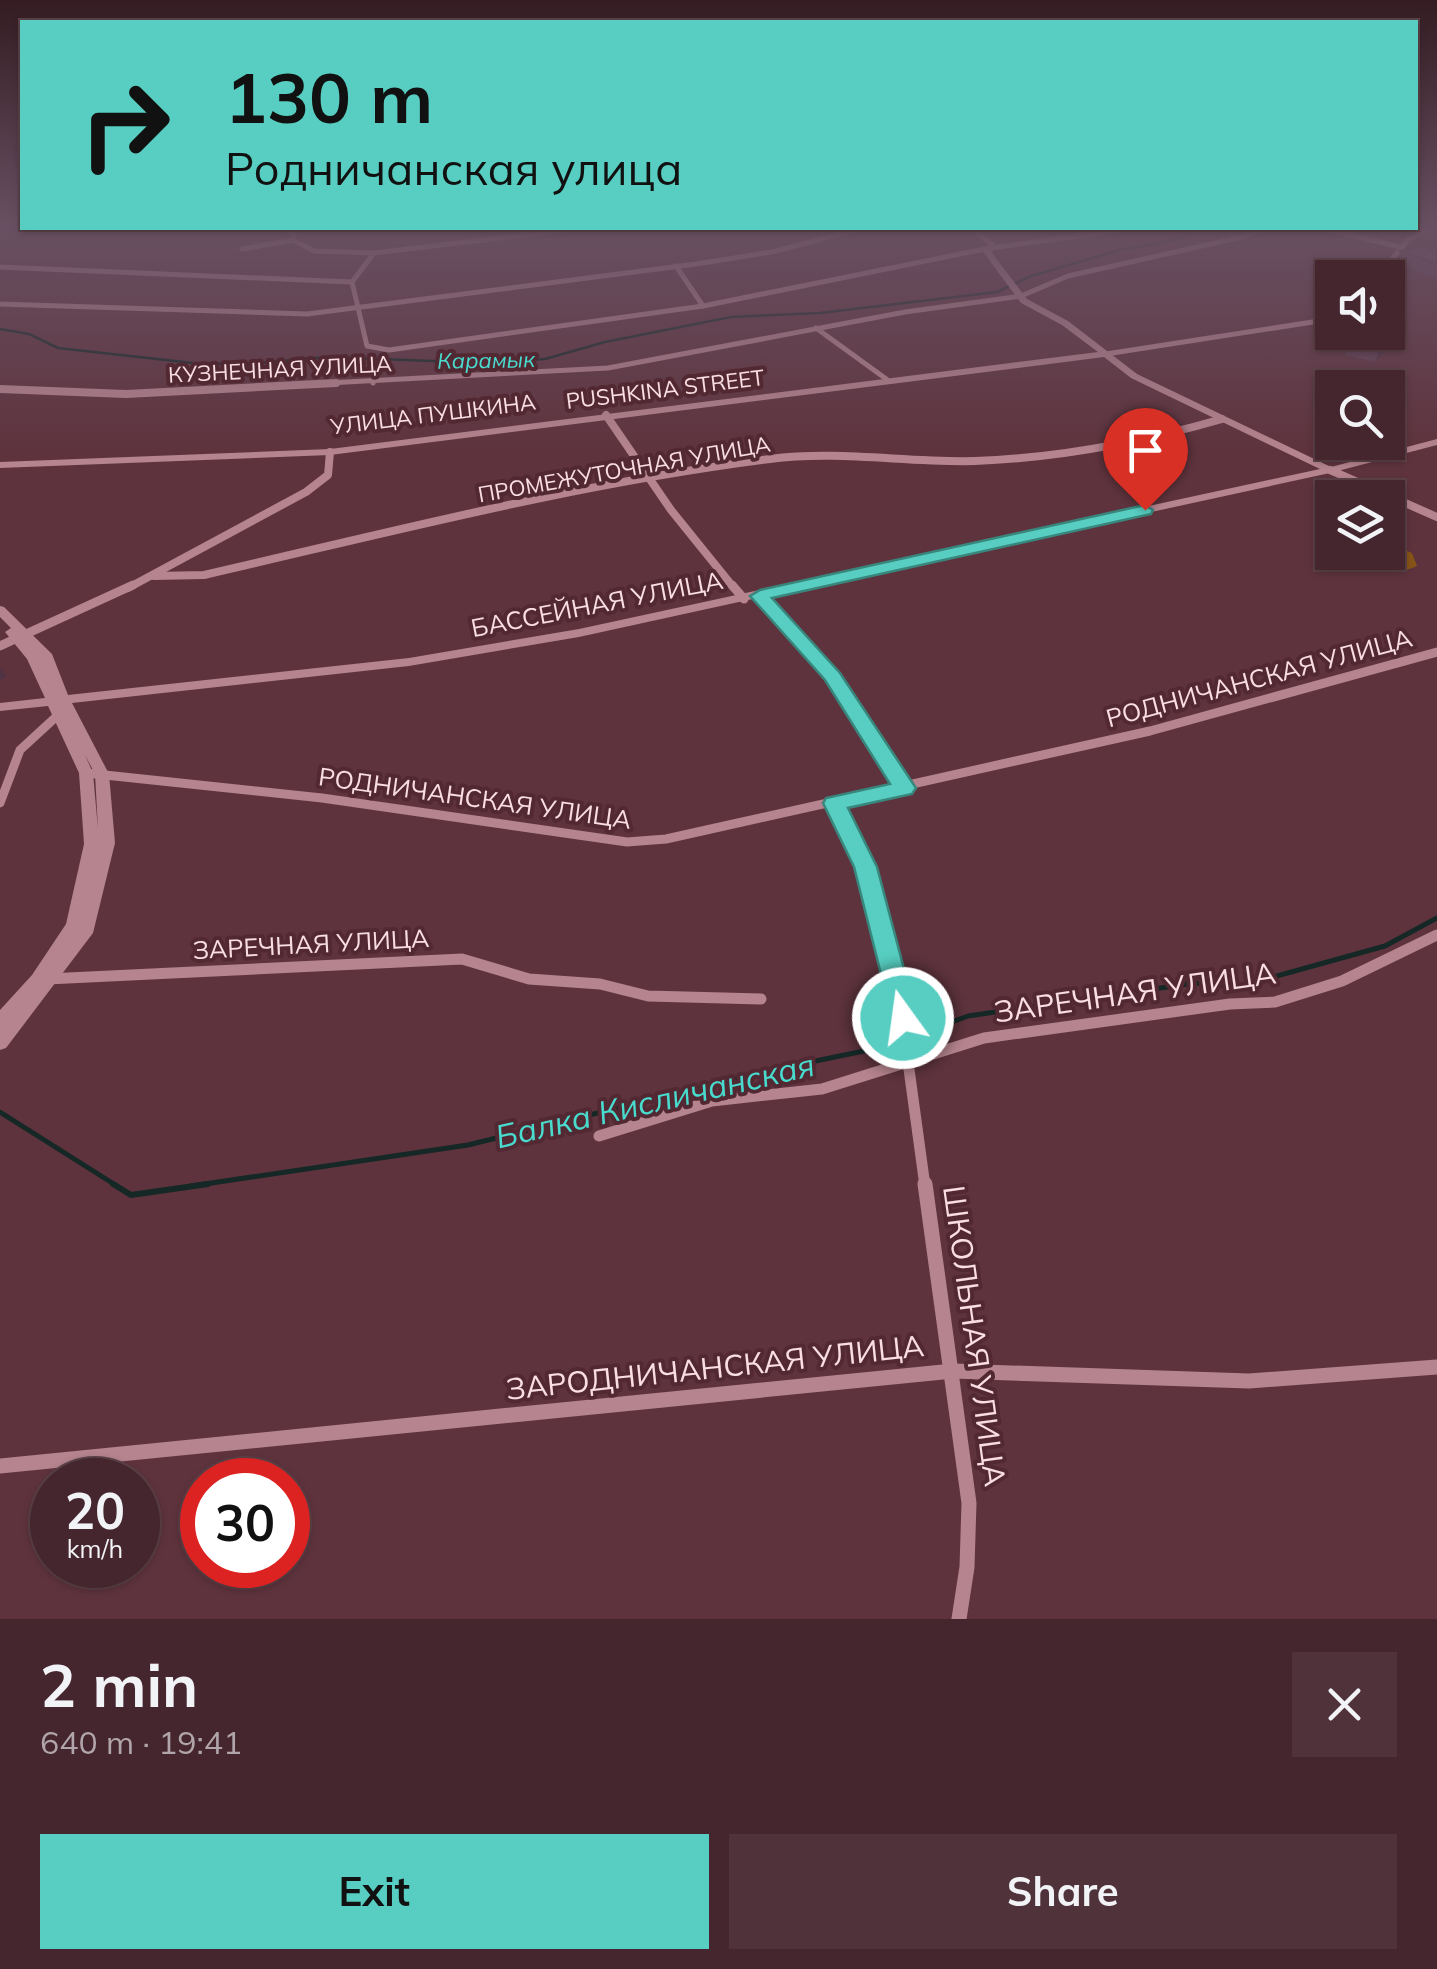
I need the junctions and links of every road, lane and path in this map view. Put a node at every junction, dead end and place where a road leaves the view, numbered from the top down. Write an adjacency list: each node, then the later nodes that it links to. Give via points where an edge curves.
1 (359, 303): 9 (street)
2 (394, 303): 9 (street)
3 (700, 303): 8 (street)
4 (719, 303): 8 (street)
5 (959, 303): 11 (street, КУЗНЕЧНАЯ УЛИЦА)
6 (1034, 303): 12 (street)
7 (0, 304): 9 (street, via 245,315)
8 (702, 306): 9 (street, via 388,350 367,346)
9 (360, 307)
10 (1315, 323): 12 (street, PUSHKINA STREET)
11 (816, 328): 14 (street); 15 (street, КУЗНЕЧНАЯ УЛИЦА, via 608,368)
12 (1106, 354): 14 (street, PUSHKINA STREET); 18 (street, via 1134,376)
13 (373, 361): 15 (street)
14 (889, 379): 17 (street, PUSHKINA STREET); 21 (street, УЛИЦА ПУШКИНА, via 306,450)
15 (373, 382): 16 (street, КУЗНЕЧНАЯ УЛИЦА, via 126,394)
16 (0, 389)
17 (606, 415): 20 (street, PUSHKINA STREET); 23 (street)
18 (1222, 419): 22 (street); 23 (street, ПРОМЕЖУТОЧНАЯ УЛИЦА, via 1145,441 1043,455 973,461 774,458)
19 (1437, 442): 22 (street, БАССЕЙНАЯ УЛИЦА)
20 (330, 452): 21 (street, PUSHKINA STREET, via 166,462); 25 (street, via 328,475 306,492)
21 (0, 462)
22 (1330, 470): 24 (street); 26 (street, БАССЕЙНАЯ УЛИЦА)
23 (646, 479): 25 (street, ПРОМЕЖУТОЧНАЯ УЛИЦА, via 204,575); 27 (street)
24 (1437, 517)
25 (154, 576): 30 (street)
26 (760, 596): 27 (street, БАССЕЙНАЯ УЛИЦА); 36 (street, via 832,677)
27 (744, 599): 33 (street, БАССЕЙНАЯ УЛИЦА, via 409,662)
28 (0, 610): 30 (street)
29 (0, 623): 30 (street)
30 (23, 636): 31 (street); 33 (street, via 47,657)
31 (0, 646)
32 (1437, 652): 36 (street, РОДНИЧАНСКАЯ УЛИЦА)
33 (57, 706): 34 (street, БАССЕЙНАЯ УЛИЦА); 35 (street); 37 (street, via 20,750)
34 (0, 707)
35 (94, 773): 38 (street, РОДНИЧАНСКАЯ УЛИЦА, via 627,842); 40 (street, via 107,843 103,861 85,932)
36 (904, 788): 38 (street, РОДНИЧАНСКАЯ УЛИЦА)
37 (0, 803)
38 (834, 803): 42 (street, via 866,867)
39 (1437, 934): 45 (street, ЗАРЕЧНАЯ УЛИЦА, via 1342,981 1275,1002 984,1038)
40 (46, 979): 41 (street, ЗАРЕЧНАЯ УЛИЦА, via 462,959 529,979 600,984 648,996); 43 (street); 44 (street)
41 (761, 1000)
42 (903, 1018)
43 (0, 1022)
44 (0, 1043)
45 (908, 1062): 46 (street, ЗАРЕЧНАЯ УЛИЦА, via 822,1089 712,1101); 48 (street, ШКОЛЬНАЯ УЛИЦА)
46 (599, 1136)
47 (1437, 1368): 48 (street, ЗАРОДНИЧАНСКАЯ УЛИЦА, via 1249,1381)
48 (953, 1371): 49 (street, ЗАРОДНИЧАНСКАЯ УЛИЦА); 50 (street, ШКОЛЬНАЯ УЛИЦА, via 969,1503)
49 (0, 1466)
50 (959, 1619)

